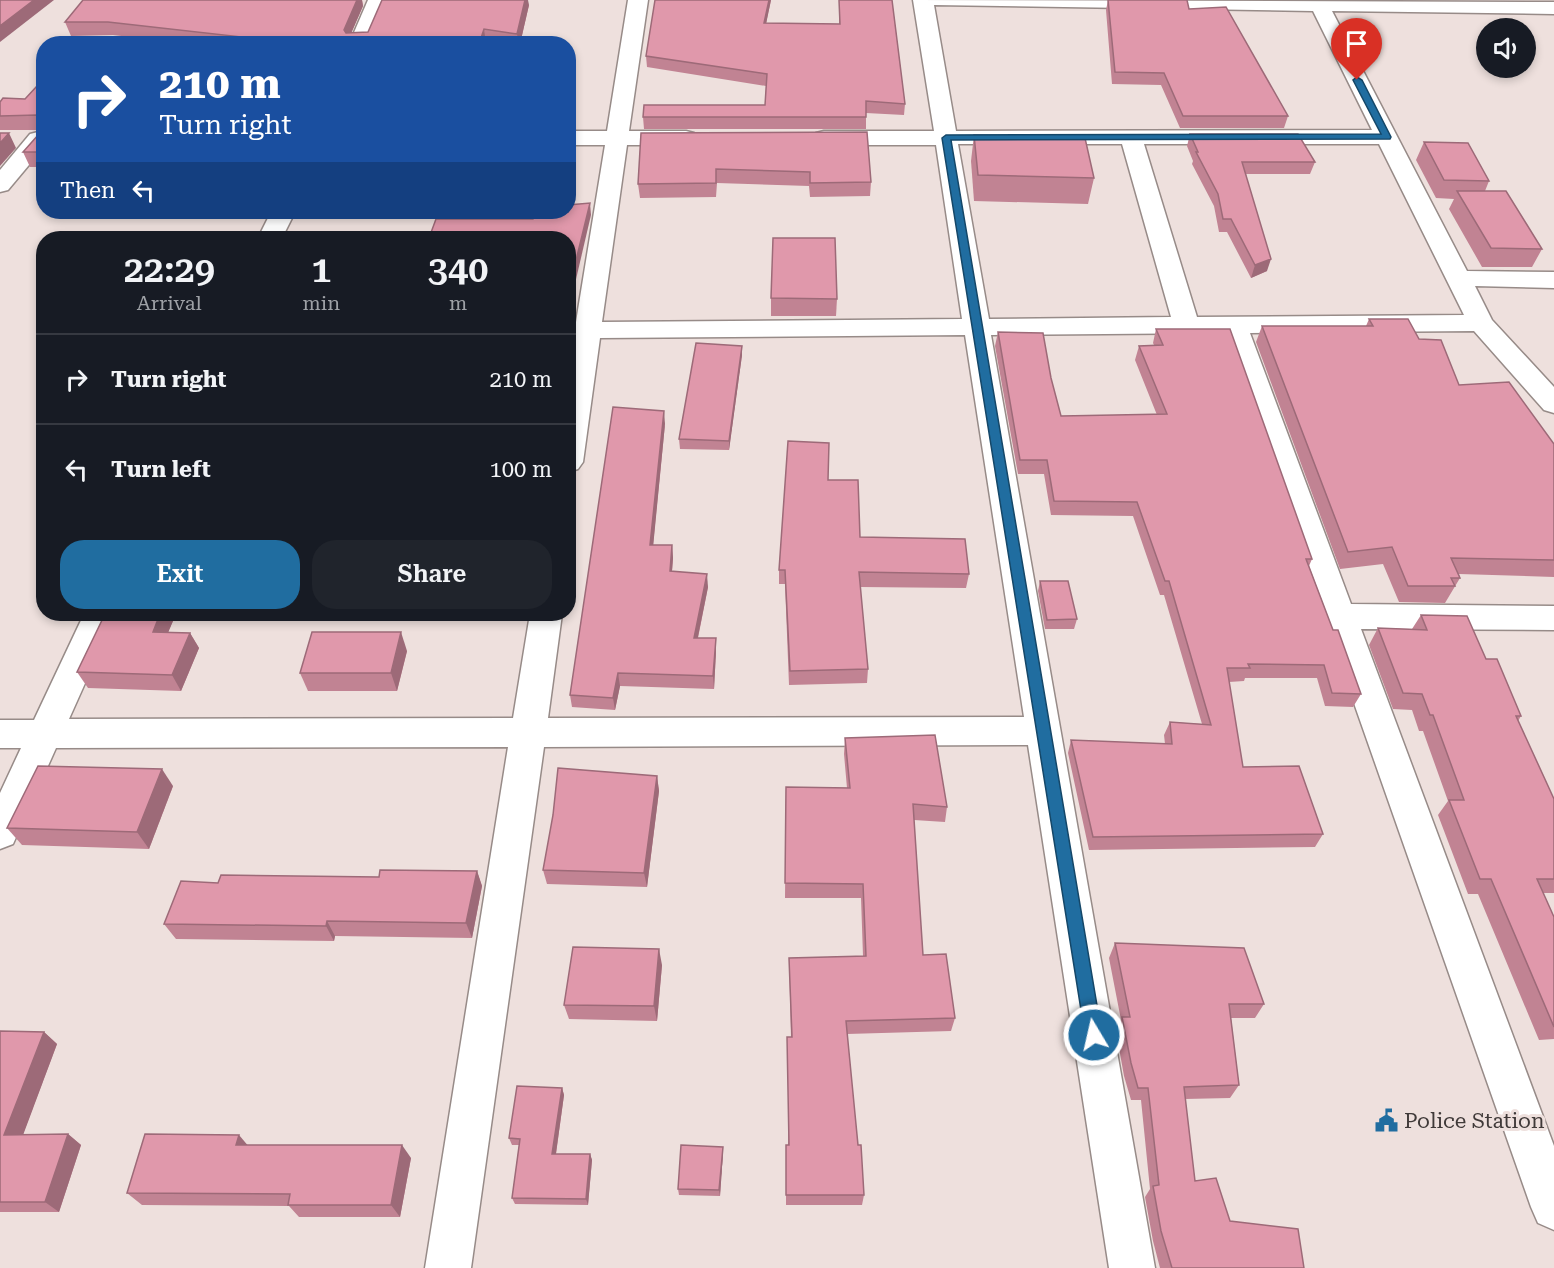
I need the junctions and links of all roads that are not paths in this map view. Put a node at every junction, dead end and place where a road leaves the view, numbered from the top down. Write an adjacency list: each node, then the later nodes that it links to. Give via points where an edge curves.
1 (378, 0): 7 (street)
2 (638, 0): 11 (street)
3 (923, 0): 14 (street)
4 (935, 0): 5 (street)
5 (1317, 2): 6 (street); 9 (street)
6 (1554, 8)
7 (362, 36)
8 (1131, 137): 9 (street); 14 (street); 22 (street)
9 (1387, 137): 19 (street)
10 (576, 138): 11 (street)
11 (617, 138): 12 (street); 25 (street)
12 (711, 138)
13 (805, 138): 14 (street)
14 (946, 138): 24 (street)
15 (9, 139): 16 (street)
16 (36, 139)
17 (36, 145): 18 (street)
18 (0, 185)
19 (1458, 278): 20 (street); 21 (street)
20 (1554, 280)
21 (1481, 322): 23 (street); 27 (street)
22 (1186, 325): 23 (street); 24 (street)
23 (1234, 325): 28 (street)
24 (977, 327): 25 (street); 32 (street)
25 (578, 330): 26 (street)
26 (576, 356)
27 (1554, 404)
28 (1341, 616): 29 (street); 37 (street)
29 (1554, 618)
30 (97, 621): 35 (street)
31 (545, 621): 33 (street)
32 (1043, 731): 33 (street); 39 (street)
33 (528, 732): 35 (street); 38 (street)
34 (0, 734): 35 (street)
35 (45, 734): 36 (street)
36 (0, 833)
37 (1554, 1207)
38 (448, 1268)
39 (1132, 1268)

